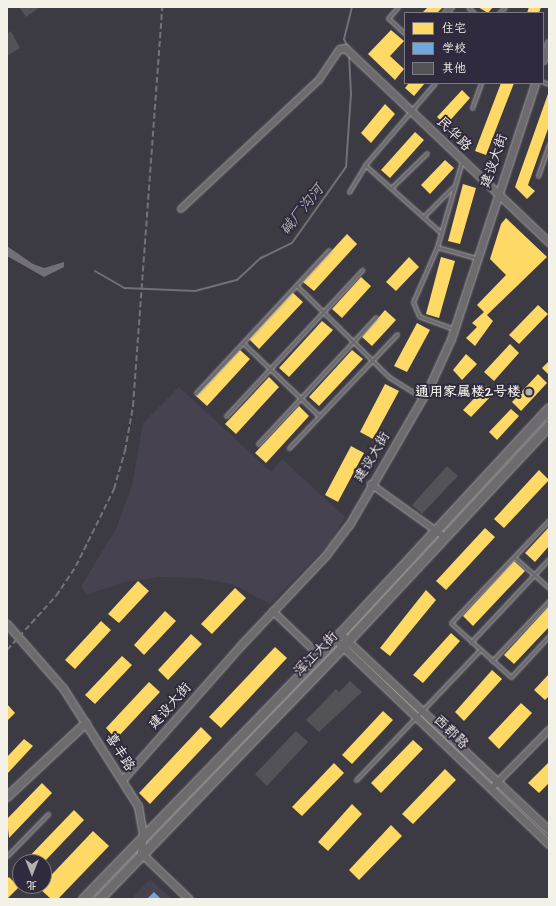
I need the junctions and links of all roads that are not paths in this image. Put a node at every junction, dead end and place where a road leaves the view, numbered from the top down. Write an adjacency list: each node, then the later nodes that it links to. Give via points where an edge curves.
1 (398, 7): 2 (lane, via 388,18)
2 (404, 33)
3 (549, 43): 5 (street)
4 (342, 49): 10 (street, 民华路, via 354,57); 20 (street, via 319,80)
5 (544, 57)
6 (434, 84): 10 (lane)
7 (481, 84): 9 (lane)
8 (535, 84): 19 (street, 建设大街)
9 (472, 108)
10 (411, 111): 13 (street, 民华路); 14 (lane)
11 (549, 144): 15 (lane)
12 (427, 153): 17 (lane)
13 (462, 161): 16 (lane); 19 (street, 民华路)
14 (365, 165): 17 (lane); 18 (lane)
15 (538, 176)
16 (454, 185): 21 (lane); 22 (lane)
17 (391, 188): 21 (lane)
18 (349, 192)
19 (496, 194): 23 (street, 民华路); 26 (street, 建设大街)
20 (182, 209)
21 (423, 217): 22 (lane)
22 (441, 233): 24 (lane)
23 (549, 242)
24 (437, 247): 26 (lane); 31 (lane, via 413,302 419,316)
25 (329, 250): 28 (lane)
26 (476, 258): 31 (street, 建设大街)
27 (362, 270): 29 (lane)
28 (297, 286): 29 (lane); 34 (lane)
29 (324, 312): 33 (lane); 36 (lane)
30 (376, 317): 33 (lane)
31 (454, 329): 39 (street, 建设大街)
32 (397, 334): 35 (lane)
33 (354, 342): 35 (lane); 38 (lane)
34 (243, 343): 36 (lane); 37 (lane)
35 (372, 360): 39 (lane, via 389,377); 42 (lane)
36 (270, 369): 38 (lane); 41 (lane)
37 (196, 393)
38 (301, 398): 42 (lane); 44 (lane)
39 (422, 398): 46 (street, 建设大街)
40 (549, 408): 48 (main road)
41 (226, 416)
42 (319, 416): 45 (lane)
43 (549, 425): 49 (main road, 浑江大街)
44 (258, 444)
45 (289, 448)
46 (371, 484): 48 (street); 55 (street, 建设大街, via 349,525 326,555)
47 (549, 520): 50 (lane)
48 (436, 530): 49 (street); 57 (main road)
49 (445, 537): 60 (main road, 浑江大街)
50 (514, 557): 52 (lane); 59 (lane, via 451,623)
51 (549, 558): 52 (lane)
52 (534, 575): 53 (lane); 59 (lane)
53 (549, 588)
54 (549, 601): 63 (lane)
55 (273, 611): 62 (street); 68 (street, 建设大街)
56 (7, 625): 66 (street, 喜丰路, via 63,688)
57 (337, 636): 60 (street, 西郡路); 62 (main road)
58 (549, 636): 63 (lane, via 511,677)
59 (471, 642): 61 (lane)
60 (346, 644): 64 (street, 西郡路); 65 (street, 西郡路); 77 (main road, 浑江大街)
61 (480, 650): 63 (lane); 64 (lane)
62 (319, 655): 75 (main road)
63 (492, 661)
64 (421, 709): 65 (lane); 70 (street, 西郡路)
65 (415, 716): 69 (lane); 71 (street, 西郡路)
66 (86, 723): 68 (street, 喜丰路); 72 (main road)
67 (549, 730): 70 (street)
68 (122, 780): 75 (street, 喜丰路, via 138,806)
69 (356, 780)
70 (498, 781): 71 (street); 74 (street, 西郡路)
71 (491, 789): 76 (street, 西郡路)
72 (7, 797)
73 (48, 814): 78 (lane)
74 (549, 830)
75 (143, 833): 77 (street, 喜丰路); 79 (main road)
76 (549, 844)
77 (141, 854): 80 (main road, 浑江大街); 81 (street)
78 (7, 856)
79 (83, 899)
80 (99, 899)
81 (189, 899)

